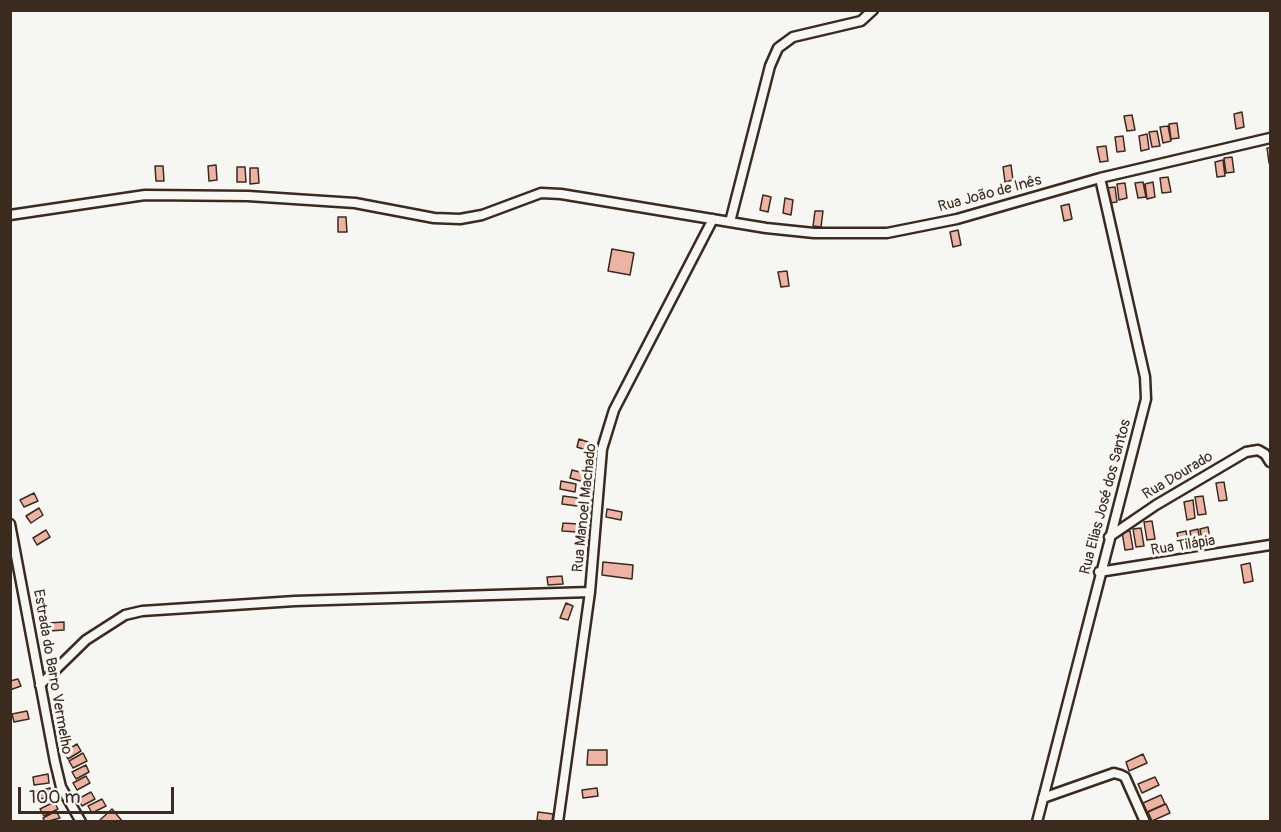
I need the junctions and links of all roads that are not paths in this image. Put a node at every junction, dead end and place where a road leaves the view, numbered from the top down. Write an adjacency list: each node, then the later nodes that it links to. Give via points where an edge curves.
1 (873, 10): 6 (street, via 861,21 794,37 778,48)
2 (1270, 138): 3 (street, Rua João de Inês)
3 (1100, 178): 6 (street, Rua João de Inês, via 957,219 886,232 814,233); 9 (street, Rua Elias José dos Santos, via 1146,388)
4 (10, 215): 5 (street, Rua João de Inês, via 145,195 355,203 460,219 541,194 561,194)
5 (713, 219): 6 (street, Rua João de Inês); 12 (street, Rua Manoel Machado, via 614,410 602,449)
6 (730, 222)
7 (1270, 462): 9 (street, Rua Dourado, via 1265,454 1253,449 1246,452)
8 (10, 524): 13 (street, Estrada do Barro Vermelho)
9 (1109, 537): 11 (street, Rua Elias José dos Santos)
10 (1270, 545): 11 (street, Rua Tilápia)
11 (1099, 572): 14 (street, Rua Elias José dos Santos)
12 (590, 592): 13 (street, via 296,601 142,611 125,615 86,639); 16 (street, Rua Manoel Machado)
13 (40, 685): 15 (street, Estrada do Barro Vermelho, via 61,787)
14 (1043, 798): 17 (street, Rua Elias José dos Santos); 18 (street, via 1114,773 1125,777)
15 (81, 822)
16 (558, 822)
17 (1037, 822)
18 (1145, 822)

